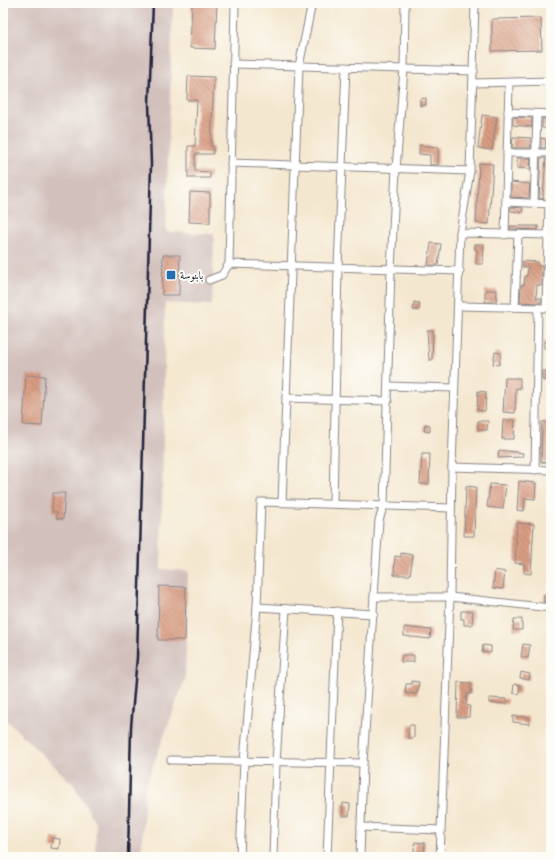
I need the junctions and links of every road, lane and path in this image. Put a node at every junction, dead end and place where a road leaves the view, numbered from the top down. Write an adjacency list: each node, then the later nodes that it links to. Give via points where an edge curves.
1 (235, 3): 5 (street)
2 (312, 3): 6 (street)
3 (405, 3): 8 (street)
4 (475, 3): 9 (street)
5 (233, 64): 6 (street); 19 (street)
6 (300, 66): 7 (street); 20 (street)
7 (346, 67): 8 (street); 21 (street)
8 (404, 68): 9 (street); 22 (street)
9 (474, 72): 12 (street)
10 (510, 82): 11 (street); 12 (street); 13 (street)
11 (551, 82)
12 (473, 83): 23 (street)
13 (508, 112): 14 (street); 16 (street)
14 (537, 114): 15 (street); 17 (street)
15 (551, 114)
16 (507, 153): 17 (street); 24 (street)
17 (536, 153): 18 (street); 25 (street)
18 (551, 153)
19 (231, 163): 20 (street); 31 (street)
20 (296, 166): 21 (street); 32 (street)
21 (341, 167): 22 (street); 33 (street)
22 (396, 169): 23 (street); 34 (street)
23 (470, 171): 27 (street)
24 (506, 202): 25 (street); 28 (street)
25 (534, 203): 26 (street)
26 (550, 204): 30 (street)
27 (460, 233): 28 (street); 35 (street)
28 (505, 235): 29 (street)
29 (518, 235): 30 (street); 38 (street)
30 (549, 235): 40 (street)
31 (229, 264): 32 (street); 36 (street, via 222,275)
32 (292, 265): 33 (street); 43 (street)
33 (338, 267): 34 (street); 44 (street)
34 (391, 269): 35 (street); 41 (street)
35 (460, 271): 37 (street)
36 (209, 280)
37 (459, 306): 38 (street); 42 (street)
38 (515, 307): 39 (street)
39 (538, 308): 40 (street); 47 (street)
40 (549, 308)
41 (388, 386): 42 (street); 45 (street)
42 (454, 388): 46 (street)
43 (286, 398): 44 (street); 49 (street)
44 (335, 399): 45 (street); 50 (street)
45 (388, 401): 51 (street)
46 (452, 468): 47 (street); 52 (street)
47 (535, 470): 48 (street)
48 (551, 470)
49 (282, 502): 50 (street); 55 (street, via 261,502)
50 (333, 503): 51 (street)
51 (384, 504): 52 (street); 53 (street, via 379,520)
52 (451, 508): 54 (street)
53 (374, 597): 54 (street); 59 (street)
54 (450, 597): 56 (street); 66 (street)
55 (257, 607): 57 (street); 61 (street)
56 (551, 608)
57 (286, 609): 58 (street); 62 (street)
58 (337, 612): 59 (street); 63 (street)
59 (374, 614): 64 (street)
60 (171, 760): 61 (street)
61 (244, 761): 62 (street); 67 (street)
62 (276, 762): 63 (street); 68 (street)
63 (330, 762): 64 (street); 69 (street)
64 (363, 763): 65 (street)
65 (361, 827): 66 (street); 70 (street)
66 (441, 830): 71 (street)
67 (240, 857)
68 (274, 857)
69 (327, 857)
70 (360, 857)
71 (440, 857)

